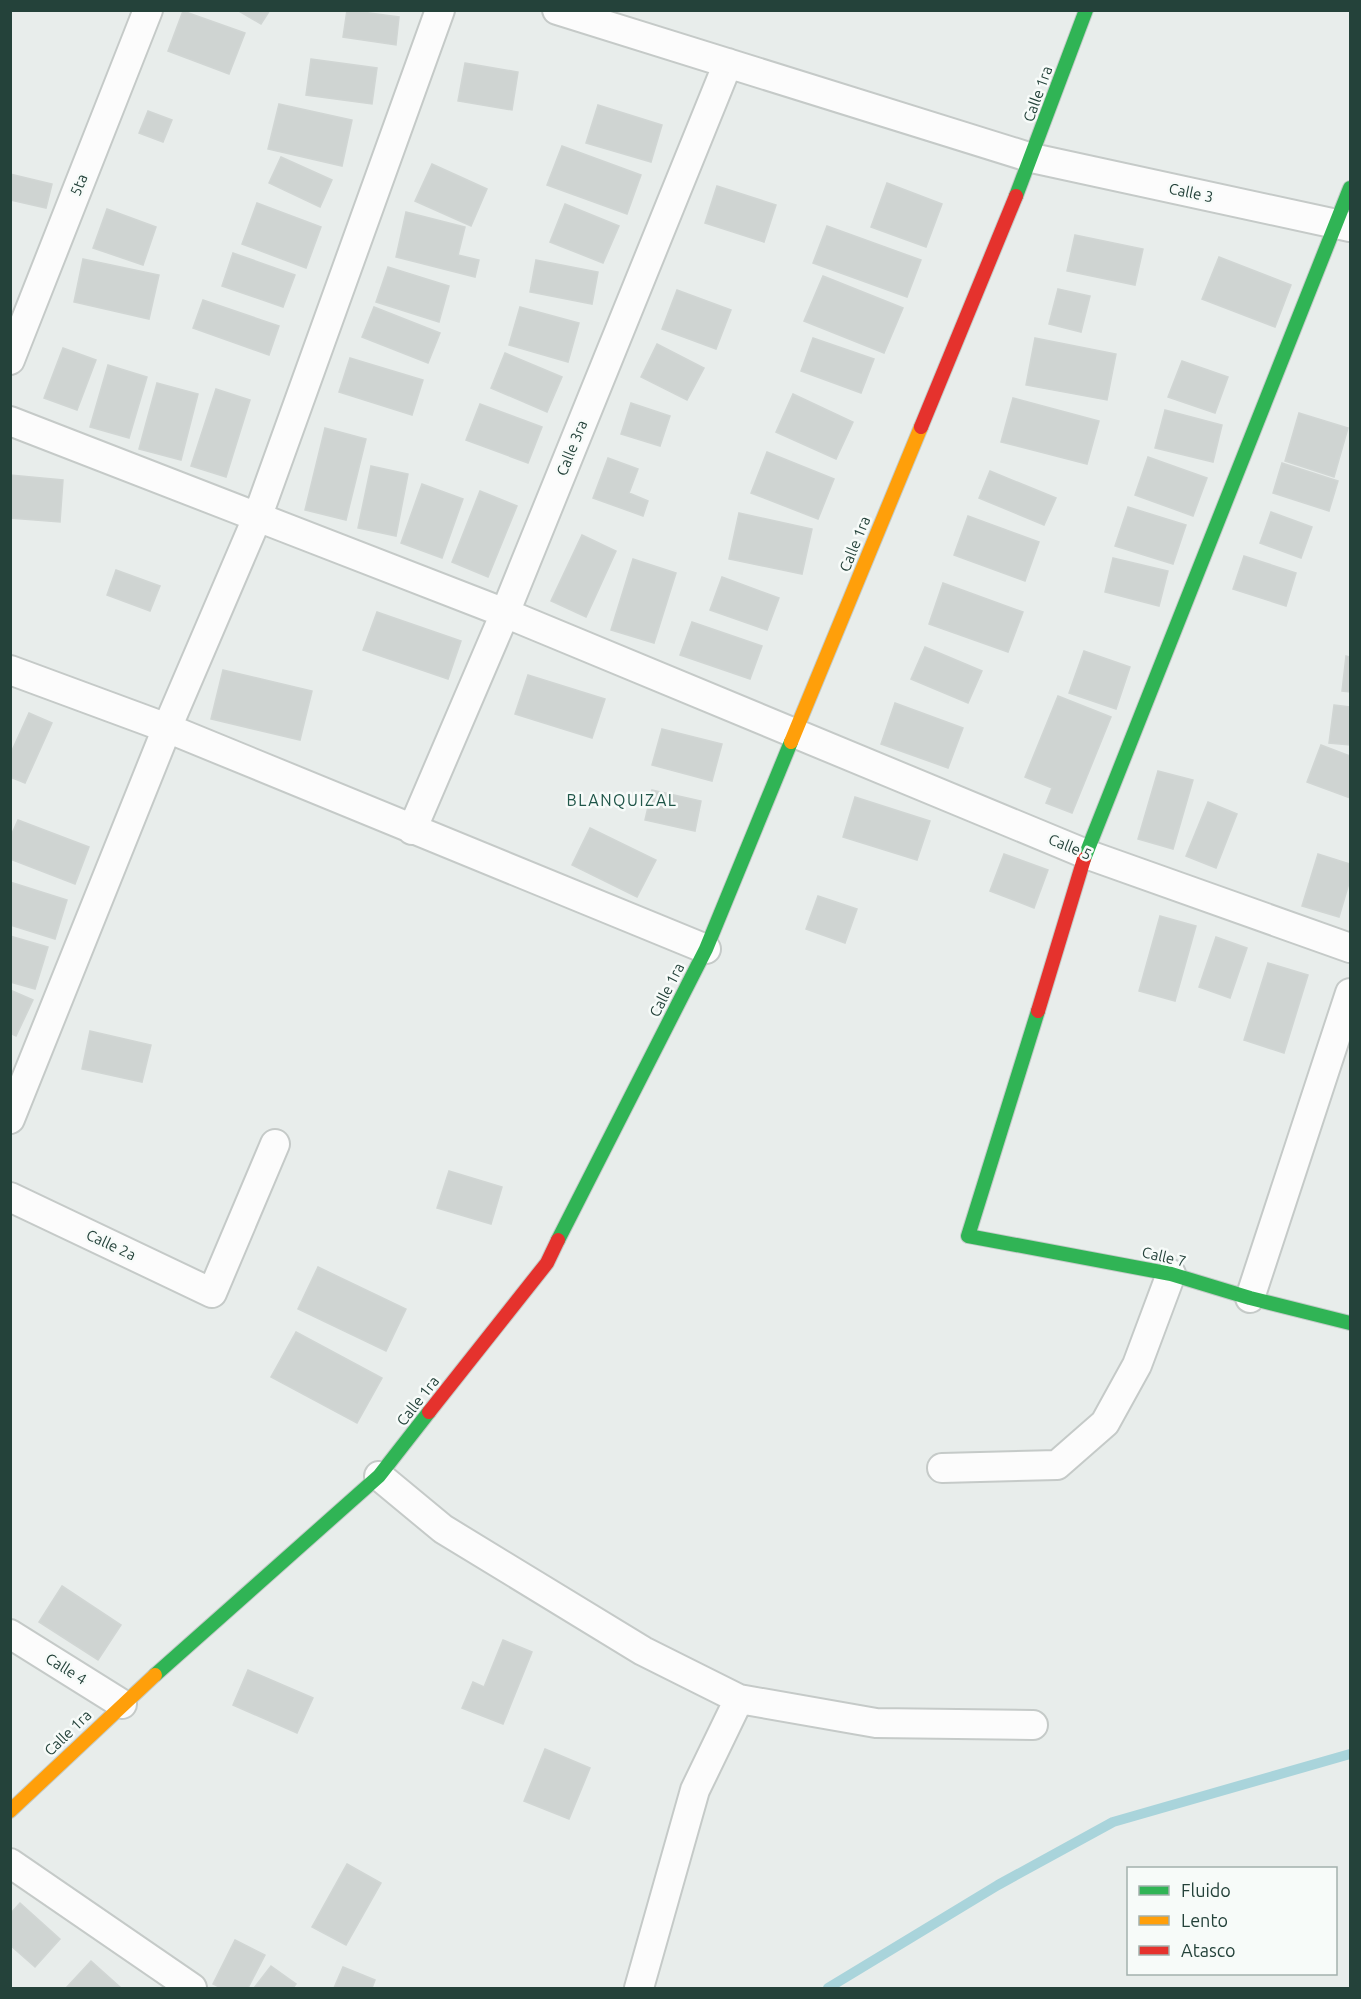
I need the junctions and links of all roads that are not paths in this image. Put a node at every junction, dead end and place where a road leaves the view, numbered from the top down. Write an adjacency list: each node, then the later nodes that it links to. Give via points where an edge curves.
1 (148, 10): 9 (street, 5ta)
2 (440, 10): 11 (street)
3 (557, 10): 5 (street, Calle 3)
4 (1086, 10): 6 (main road, Calle 1ra)
5 (728, 63): 6 (street, Calle 3); 12 (street, Calle 3ra)
6 (1032, 158): 8 (street, Calle 3); 15 (main road, Calle 1ra)
7 (1350, 188): 8 (main road)
8 (1343, 226): 17 (main road)
9 (10, 360)
10 (10, 421): 11 (street, Calle 5)
11 (257, 518): 12 (street, Calle 5); 14 (street)
12 (505, 613): 15 (street, Calle 5); 16 (street, Calle 3ra)
13 (10, 670): 14 (street)
14 (167, 728): 16 (street); 21 (street)
15 (795, 734): 17 (street, Calle 5); 19 (main road, Calle 1ra)
16 (412, 830): 19 (street)
17 (1086, 854): 18 (street, Calle 5); 24 (main road, Calle 7, via 968,1236)
18 (1350, 948)
19 (706, 949): 28 (main road, Calle 1ra, via 547,1263)
20 (1350, 993): 25 (street)
21 (10, 1119)
22 (275, 1144): 23 (street, Calle 2a, via 212,1293)
23 (10, 1197)
24 (1171, 1274): 25 (main road, Calle 7); 27 (street, via 1137,1365 1106,1424 1057,1466)
25 (1251, 1298): 26 (main road, Calle 7)
26 (1350, 1323)
27 (942, 1468)
28 (379, 1476): 30 (street, via 443,1529 643,1651); 31 (main road, Calle 1ra)
29 (10, 1635): 31 (street, Calle 4)
30 (739, 1699): 32 (street, via 876,1723); 36 (street, via 695,1790)
31 (122, 1704): 33 (main road, Calle 1ra)
32 (1034, 1725)
33 (10, 1811)
34 (10, 1863): 35 (street)
35 (192, 1989)
36 (639, 1989)

